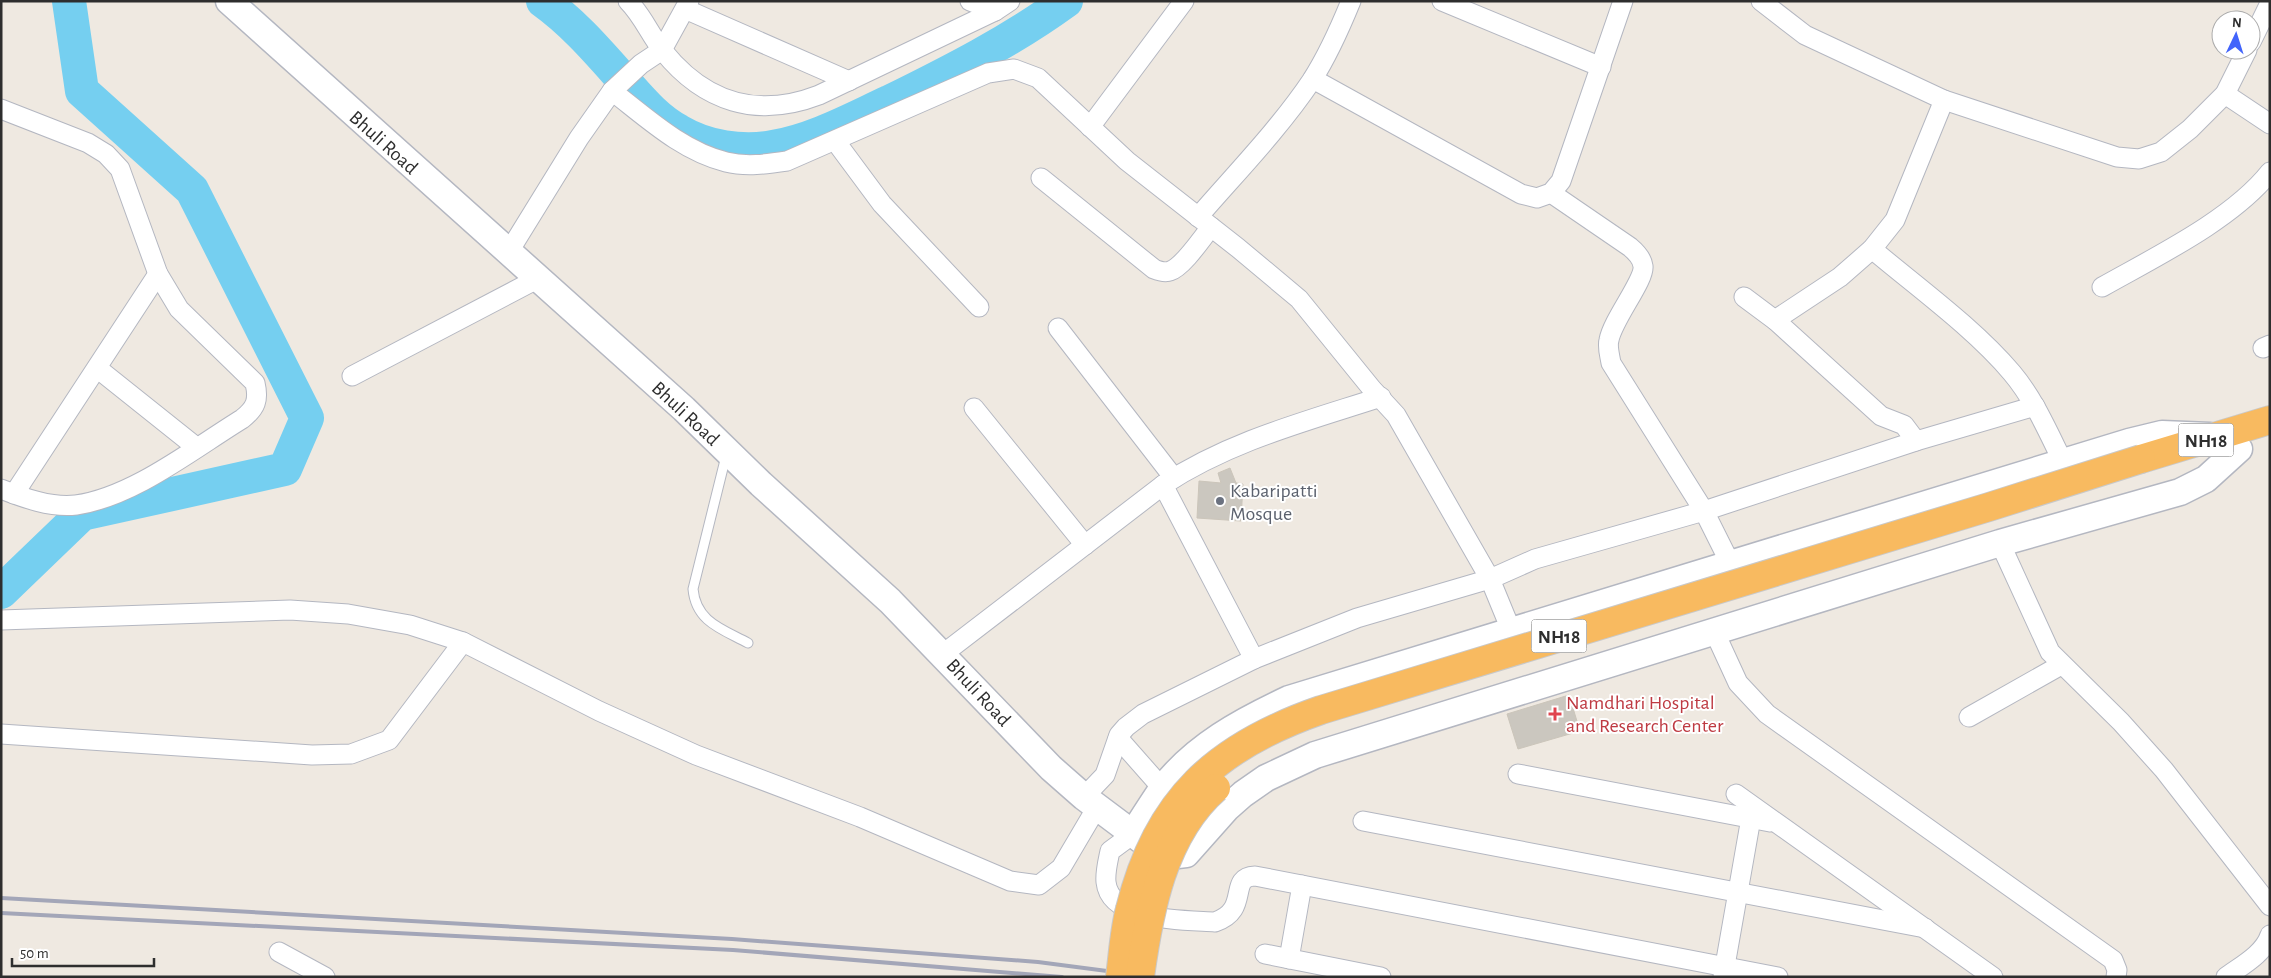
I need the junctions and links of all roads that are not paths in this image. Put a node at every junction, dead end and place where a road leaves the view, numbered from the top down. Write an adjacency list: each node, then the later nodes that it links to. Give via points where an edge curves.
1 (229, 1): 30 (main road, Bhuli Road)
2 (628, 1): 13 (street)
3 (970, 1): 11 (street)
4 (1184, 1): 23 (street)
5 (1351, 1): 16 (street, via 1338,33)
6 (1442, 1): 15 (street)
7 (1624, 1): 15 (street)
8 (1761, 1): 20 (street, via 1805,35)
9 (2270, 3): 12 (street)
10 (687, 5): 13 (street); 17 (street)
11 (1002, 6): 17 (street)
12 (2261, 21)
13 (662, 50): 17 (street, via 688,78 716,96 754,106 796,104); 18 (street)
14 (2242, 60): 19 (street)
15 (1601, 67): 27 (street, via 1562,181)
16 (1313, 78): 27 (street, via 1521,194 1537,198); 28 (street)
17 (849, 80)
18 (615, 88): 24 (street, via 670,135 696,151 726,162 757,165 787,161); 30 (street, via 579,138)
19 (2225, 94): 20 (street, via 2161,152 2139,159 2117,157); 22 (street)
20 (1944, 100): 29 (street, via 1895,220)
21 (1, 109): 31 (street, via 88,143 106,154 120,169)
22 (2270, 124)
23 (1090, 127): 24 (street, via 1038,78 1014,69 988,73); 28 (street)
24 (836, 142): 35 (street, via 882,204)
25 (2270, 172): 33 (street, via 2239,203 2195,233)
26 (1041, 178): 28 (street, via 1154,269 1163,272 1178,266)
27 (1551, 194): 51 (street, via 1639,256 1642,276 1616,317 1608,342 1611,363)
28 (1204, 222): 40 (street, via 1299,299)
29 (1872, 249): 36 (street, via 1840,277); 41 (street, via 1972,334 2012,373)
30 (508, 253): 32 (main road, Bhuli Road)
31 (158, 274): 38 (street); 45 (street, via 179,309 255,383 258,397 253,411)
32 (537, 279): 39 (street); 46 (main road, Bhuli Road)
33 (2102, 287)
34 (1744, 297): 36 (street)
35 (979, 307)
36 (1775, 320): 44 (street, via 1881,416 1904,425)
37 (1058, 328): 49 (street)
38 (98, 368): 45 (street); 50 (street)
39 (352, 376)
40 (1381, 397): 49 (street, via 1243,441); 55 (street, via 1396,414)
41 (2035, 406): 44 (street); 47 (street)
42 (974, 408): 53 (street)
43 (2252, 436): 47 (main road, via 2162,434); 48 (highway, NH18); 52 (main road, Bhuli Road, via 2206,479 2180,492)
44 (1916, 441): 51 (street)
45 (196, 448): 50 (street, via 125,491 75,505 36,501)
46 (727, 451): 60 (lane, via 693,589 694,603 701,615); 61 (main road, Bhuli Road)
47 (2063, 462): 54 (main road)
48 (2143, 467): 85 (highway, NH18, bridge, via 1989,508 1330,707 1260,734 1215,764 1174,807 1161,828 1140,872 1131,903); 86 (highway, NH18, bridge, via 1321,727 1272,748 1238,769 1213,790 1177,839 1157,889)
49 (1168, 481): 53 (street); 62 (street)
50 (8, 491)
51 (1704, 511): 54 (street); 55 (street, via 1535,559)
52 (2000, 543): 58 (main road, Bhuli Road); 63 (street, via 2038,629)
53 (1085, 545): 61 (street)
54 (1730, 563): 57 (main road)
55 (1490, 579): 57 (street); 62 (street, via 1357,618)
56 (1, 620): 59 (street, via 290,610 348,614 410,625)
57 (1511, 630): 68 (main road, via 1290,699 1234,726 1189,760)
58 (1715, 633): 74 (main road, Bhuli Road, via 1315,755 1266,778 1243,794 1186,854 1169,856); 90 (street, via 1738,683 1767,714 2112,960 2117,970)
59 (463, 642): 65 (street, via 390,740 351,754 312,755); 70 (street, via 599,711 696,755 860,817 1010,881 1039,885 1061,868)
60 (748, 644)
61 (944, 654): 70 (main road, Bhuli Road, via 1051,768)
62 (1254, 659): 66 (street, via 1143,714)
63 (2061, 665): 64 (street); 77 (street, via 2121,722 2164,770)
64 (1969, 717)
65 (1, 734)
66 (1118, 738): 68 (street); 70 (street)
67 (1518, 774): 71 (street)
68 (1162, 789): 74 (main road)
69 (1736, 794): 73 (street)
70 (1091, 802): 74 (main road, Bhuli Road)
71 (1751, 818): 73 (street); 76 (street)
72 (1363, 821): 76 (street)
73 (1777, 823): 78 (street)
74 (1133, 834): 75 (street, via 1110,851 1106,882 1119,904 1147,916 1214,922 1228,917 1233,912 1240,886 1248,876)
75 (1302, 885): 82 (street); 83 (street)
76 (1738, 892): 78 (street); 83 (street)
77 (2270, 906)
78 (1925, 928): 89 (street)
79 (2270, 935): 91 (street, via 2268,942 2253,958)
80 (279, 952): 84 (street)
81 (1265, 954): 82 (street)
82 (1289, 959): 87 (street)
83 (1724, 972): 88 (street)
84 (325, 977)
85 (1120, 977)
86 (1140, 977)
87 (1381, 977)
88 (1778, 977)
89 (1993, 977)
90 (2116, 977)
91 (2226, 977)

